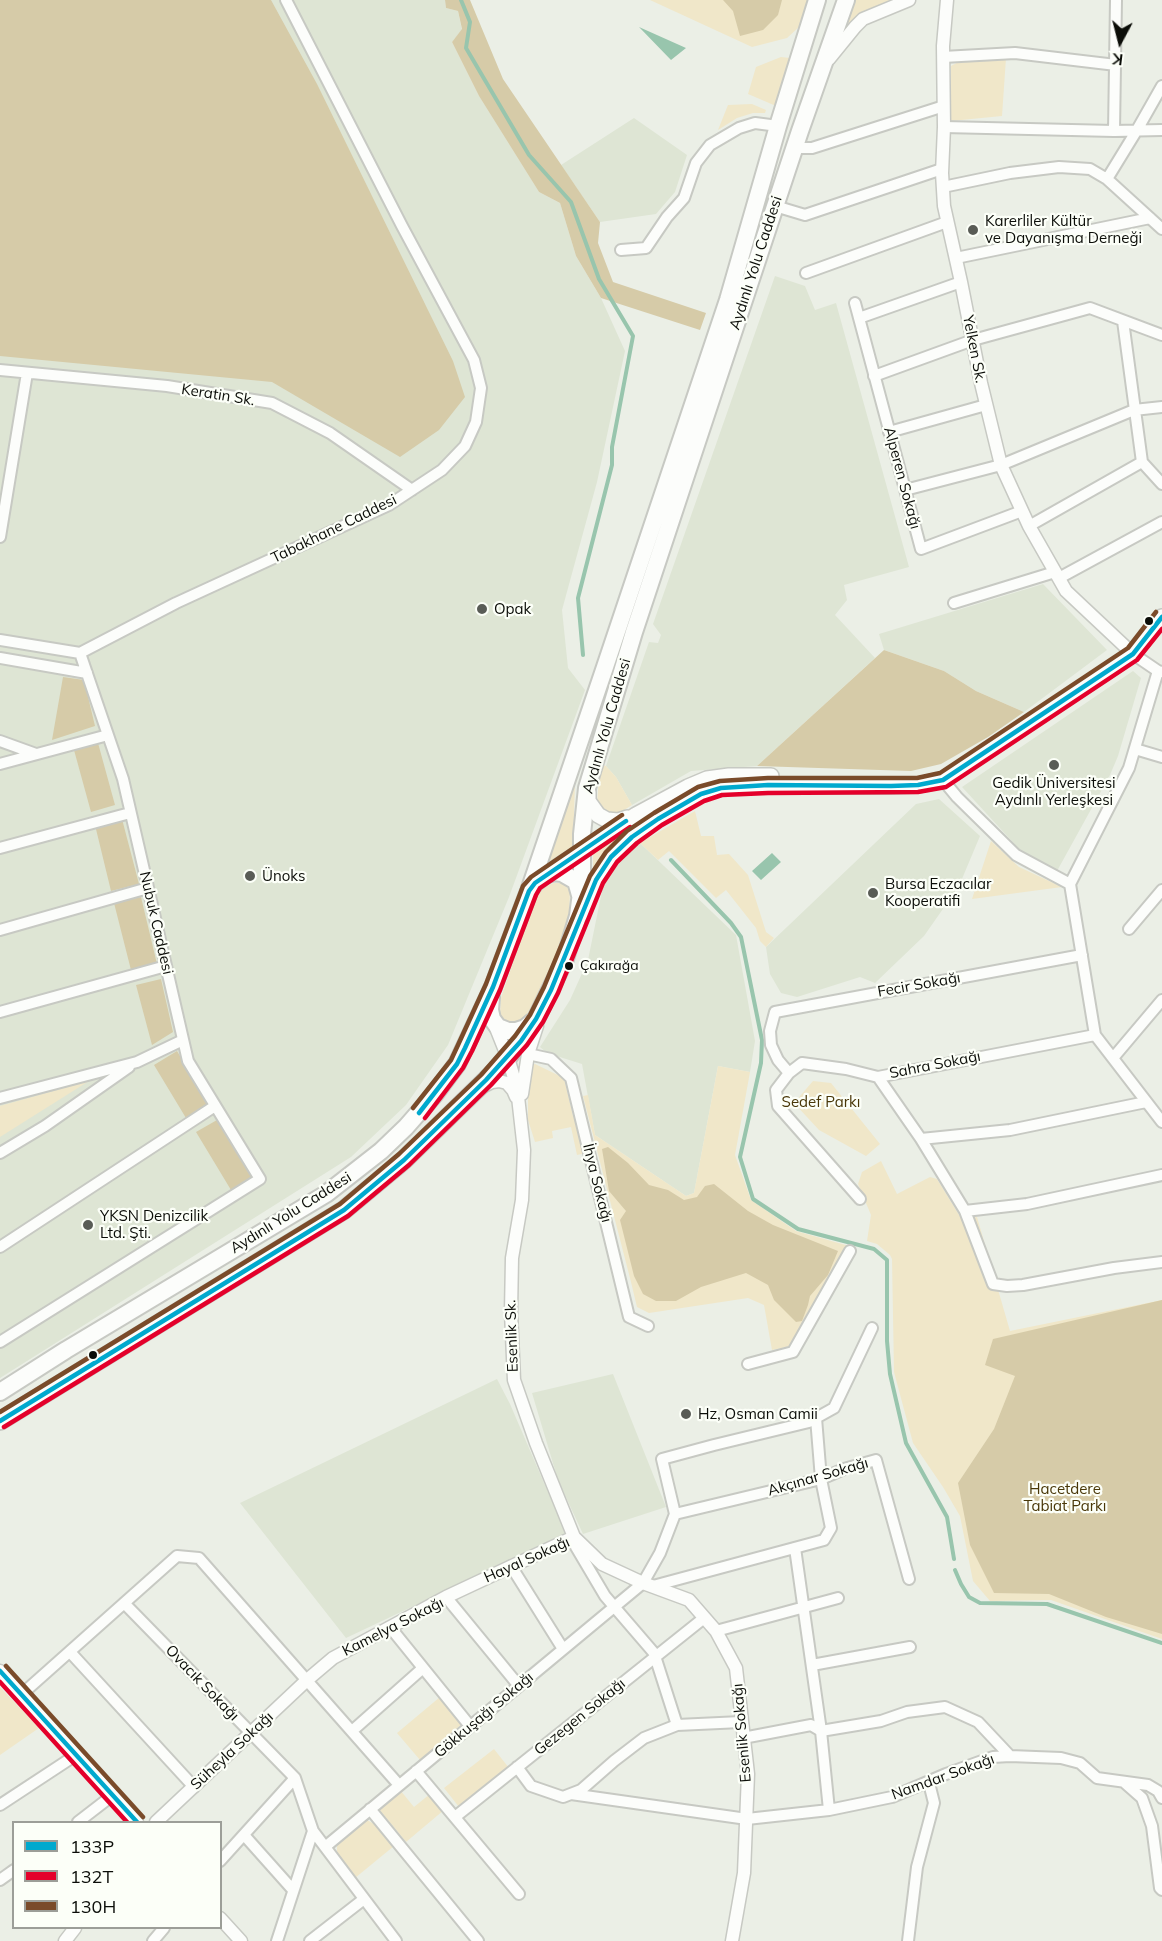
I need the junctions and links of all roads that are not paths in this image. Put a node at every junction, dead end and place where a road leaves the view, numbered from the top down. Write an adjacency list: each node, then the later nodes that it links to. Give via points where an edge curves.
1 (286, 0): 44 (street, Tabakhane Caddesi, via 474,360 481,388 476,422 465,446 442,470)
2 (817, 0): 12 (main road, Aydınlı Yolu Caddesi)
3 (846, 0): 9 (main road, Aydınlı Yolu Caddesi)
4 (909, 0): 9 (street, via 855,27)
5 (947, 0): 7 (street, Yelken Sk.)
6 (1116, 0): 8 (street)
7 (944, 57): 8 (street, via 1015,52); 11 (street, Yelken Sk.)
8 (1116, 64): 15 (street)
9 (823, 68): 17 (main road, Aydınlı Yolu Caddesi)
10 (1162, 86): 14 (street)
11 (944, 106): 13 (street, Yelken Sk.); 17 (street, via 812,148)
12 (778, 126): 25 (street, via 755,123 710,145 696,163 684,198 646,248); 76 (main road, Aydınlı Yolu Caddesi, via 728,300)
13 (944, 127): 15 (street); 18 (street, Yelken Sk.)
14 (1137, 130): 15 (street); 16 (street); 19 (street)
15 (1114, 131)
16 (1160, 131)
17 (795, 148): 21 (main road, Aydınlı Yolu Caddesi)
18 (942, 169): 20 (street, Yelken Sk.); 21 (street, via 805,215)
19 (1107, 179): 20 (street, via 1090,169 1059,167); 22 (street)
20 (943, 187): 23 (street, Yelken Sk.)
21 (775, 206): 67 (main road, Aydınlı Yolu Caddesi, via 634,632)
22 (1150, 218): 24 (street); 26 (street)
23 (948, 222): 26 (street, Yelken Sk.); 27 (street)
24 (1162, 229)
25 (621, 250)
26 (956, 258): 28 (street, Yelken Sk.)
27 (806, 273)
28 (961, 282): 30 (street); 33 (street, Yelken Sk.)
29 (855, 303): 30 (street, Alperen Sokağı)
30 (859, 318): 36 (street, Alperen Sokağı)
31 (1124, 321): 32 (street); 33 (street, via 1090,308); 39 (street)
32 (1162, 335)
33 (973, 340): 36 (street); 37 (street, Yelken Sk.)
34 (0, 370): 35 (street, Keratin Sk.)
35 (27, 373): 44 (street, Keratin Sk., via 166,386 272,403 330,433); 49 (street)
36 (874, 376): 40 (street, Alperen Sokağı)
37 (986, 405): 40 (street); 42 (street, Yelken Sk.)
38 (1162, 407): 39 (street)
39 (1134, 410): 41 (street); 42 (street)
40 (890, 432): 45 (street, Alperen Sokağı)
41 (1142, 462): 43 (street); 48 (street)
42 (1001, 465): 45 (street); 46 (street, Yelken Sk.)
43 (1162, 484)
44 (412, 490): 54 (street, Tabakhane Caddesi, via 389,505 176,603)
45 (905, 490): 46 (street, Alperen Sokağı, via 921,549)
46 (1022, 511): 48 (street, Yelken Sk.)
47 (1162, 522): 50 (street)
48 (1029, 526): 50 (street, Yelken Sk.)
49 (0, 537)
50 (1057, 575): 51 (street); 55 (street, Yelken Sk., via 1066,591)
51 (954, 603)
52 (1162, 617): 55 (main road)
53 (0, 640): 54 (street)
54 (80, 653): 58 (street, Nubuk Caddesi)
55 (1133, 654): 57 (street); 65 (main road)
56 (0, 658): 58 (street)
57 (1160, 672): 61 (street)
58 (87, 673): 59 (street, Nubuk Caddesi)
59 (108, 735): 62 (street); 68 (street, Nubuk Caddesi)
60 (0, 741): 62 (street)
61 (1136, 749): 63 (street); 73 (street)
62 (36, 754): 64 (street)
63 (1162, 757)
64 (0, 764)
65 (943, 780): 66 (main road); 73 (street, via 1016,855)
66 (858, 785): 69 (main road, via 729,776 707,779); 81 (main road, via 721,788 701,794 658,819 611,857 586,901)
67 (587, 788): 69 (main road, via 588,801 607,820); 71 (main road, Aydınlı Yolu Caddesi)
68 (130, 813): 70 (street); 74 (street, Nubuk Caddesi)
69 (636, 815): 71 (main road)
70 (0, 848)
71 (582, 850): 72 (main road); 77 (main road, Aydınlı Yolu Caddesi)
72 (545, 875): 76 (main road); 77 (main road, via 569,875 576,880)
73 (1070, 884): 80 (street)
74 (148, 888): 79 (street); 82 (street, Nubuk Caddesi)
75 (1162, 890): 78 (street)
76 (529, 891): 83 (main road, Aydınlı Yolu Caddesi)
77 (581, 900): 81 (main road, Aydınlı Yolu Caddesi)
78 (1129, 929)
79 (0, 930)
80 (1082, 955): 89 (street); 95 (street, Fecir Sokağı, via 775,1012 771,1045)
81 (565, 959): 84 (main road, Aydınlı Yolu Caddesi)
82 (166, 966): 86 (street); 90 (street, Nubuk Caddesi)
83 (493, 987): 87 (main road); 116 (main road, Aydınlı Yolu Caddesi, via 457,1064 406,1127 359,1169 326,1194)
84 (551, 990): 88 (main road, Aydınlı Yolu Caddesi); 91 (street, Esenlik Sk.)
85 (1162, 1000): 93 (street)
86 (0, 1012)
87 (492, 1019): 88 (main road, via 498,1027 516,1032); 92 (street, Esenlik Sk.)
88 (536, 1019): 92 (main road, Aydınlı Yolu Caddesi)
89 (1095, 1035): 93 (street); 96 (street, Sahra Sokağı)
90 (183, 1040): 94 (street); 101 (street, Nubuk Caddesi, via 188,1061)
91 (528, 1054): 103 (street, Esenlik Sk.); 112 (street, İhya Sokağı, via 551,1059 571,1078 629,1317)
92 (508, 1058): 97 (main road, Aydınlı Yolu Caddesi); 100 (street, Esenlik Sk.)
93 (1113, 1058): 99 (street)
94 (137, 1062): 98 (street); 105 (street)
95 (789, 1073): 96 (street, Sahra Sokağı, via 802,1063); 107 (street, via 776,1090 778,1106)
96 (878, 1077): 104 (street)
97 (476, 1090): 100 (street, via 492,1082 507,1083); 118 (main road, Aydınlı Yolu Caddesi, via 378,1184 344,1210)
98 (0, 1098)
99 (1146, 1102): 102 (street); 104 (street, via 1010,1130)
100 (519, 1103): 103 (street, Esenlik Sk.)
101 (215, 1106): 109 (street); 114 (street, Nubuk Caddesi, via 260,1179)
102 (1162, 1122)
103 (521, 1125): 121 (street, Esenlik Sk., via 522,1200 510,1275 514,1380)
104 (921, 1139): 108 (street)
105 (0, 1153)
106 (1162, 1175): 108 (street, via 1028,1204)
107 (860, 1198)
108 (965, 1211): 111 (street, via 993,1284 1023,1285)
109 (0, 1247)
110 (850, 1251): 115 (street, via 793,1352)
111 (1162, 1262)
112 (648, 1326)
113 (872, 1328): 117 (street, via 834,1408)
114 (0, 1342)
115 (748, 1364)
116 (0, 1392)
117 (816, 1418): 119 (street); 120 (street, via 662,1459)
118 (0, 1420)
119 (821, 1479): 120 (street, Akçınar Sokağı); 122 (street, via 831,1528 824,1540); 124 (street, Akçınar Sokağı, via 876,1460)
120 (675, 1514): 125 (street)
121 (574, 1537): 123 (street, Hayal Sokağı); 125 (street, Esenlik Sokağı, via 602,1564); 129 (street, Hayal Sokağı, via 576,1547)
122 (795, 1548): 125 (street); 130 (street)
123 (511, 1566): 126 (street, Hayal Sokağı); 135 (street)
124 (909, 1579)
125 (648, 1585): 129 (street, Gökkuşağı Sokağı); 131 (street, Esenlik Sokağı, via 689,1600)
126 (446, 1597): 132 (street, Kamelya Sokağı); 142 (street, Kamelya Sokağı)
127 (838, 1598): 130 (street)
128 (124, 1603): 136 (street); 141 (street, via 177,1556 199,1558); 149 (street, Ovacık Sokağı)
129 (614, 1607): 135 (street, Gökkuşağı Sokağı); 137 (street, Hayal Sokağı)
130 (804, 1607): 133 (street); 138 (street)
131 (704, 1618): 133 (street, Esenlik Sokağı); 137 (street, Gezegen Sokağı)
132 (390, 1627): 139 (street); 141 (street, Kamelya Sokağı, via 333,1658)
133 (716, 1631): 144 (street, Esenlik Sokağı, via 736,1668)
134 (910, 1647): 138 (street)
135 (563, 1649): 142 (street, Gökkuşağı Sokağı)
136 (70, 1652): 143 (street); 159 (street)
137 (656, 1656): 145 (street, Hayal Sokağı); 153 (street, Gezegen Sokağı)
138 (812, 1665): 148 (street)
139 (423, 1668): 146 (street); 147 (street)
140 (0, 1671): 143 (street)
141 (308, 1680): 147 (street); 149 (street, Süheyla Sokağı)
142 (519, 1686): 146 (street, Gökkuşağı Sokağı)
143 (22, 1695): 151 (street)
144 (741, 1722): 145 (street); 150 (street, Esenlik Sokağı)
145 (677, 1725): 160 (street, via 644,1738)
146 (470, 1726): 154 (street, Gökkuşağı Sokağı)
147 (352, 1731): 158 (street)
148 (821, 1731): 150 (street, via 811,1725); 152 (street, via 945,1707 978,1722); 165 (street)
149 (251, 1733): 155 (street, Ovacık Sokağı); 159 (street, Süheyla Sokağı)
150 (743, 1738): 167 (street, Esenlik Sokağı, via 748,1774)
151 (76, 1755): 161 (street); 163 (street)
152 (1010, 1756): 156 (street, Namdar Sokağı, via 993,1757); 157 (street, Namdar Sokağı, via 1061,1758 1080,1763 1097,1778)
153 (517, 1767): 160 (street, Namdar Sokağı, via 531,1785 563,1797); 166 (street, Gezegen Sokağı)
154 (416, 1771): 158 (street, Gökkuşağı Sokağı); 166 (street)
155 (295, 1778): 171 (street, Ovacık Sokağı); 172 (street)
156 (929, 1783): 165 (street, Namdar Sokağı, via 892,1797); 190 (street, via 934,1803 917,1867)
157 (1125, 1783): 162 (street, Namdar Sokağı, via 1148,1785); 176 (street, via 1142,1798 1152,1826)
158 (399, 1785): 164 (street, Gökkuşağı Sokağı)
159 (194, 1787): 170 (street, Süheyla Sokağı)
160 (571, 1794): 167 (street, Namdar Sokağı)
161 (113, 1795): 168 (street); 169 (street)
162 (1162, 1798)
163 (0, 1805)
164 (370, 1809): 173 (street, Gökkuşağı Sokağı); 188 (street)
165 (829, 1810): 167 (street, Namdar Sokağı)
166 (455, 1817): 177 (street)
167 (747, 1819): 189 (street, Esenlik Sokağı, via 744,1873)
168 (79, 1821)
169 (136, 1821)
170 (157, 1821)
171 (313, 1831): 173 (street, Ovacık Sokağı); 175 (street)
172 (244, 1835): 174 (street); 175 (street)
173 (325, 1847): 178 (street, Ovacık Sokağı)
174 (222, 1859)
175 (292, 1890): 186 (street)
176 (1162, 1890)
177 (519, 1894)
178 (364, 1899): 182 (street); 187 (street, Ovacık Sokağı)
179 (222, 1920): 185 (street)
180 (74, 1929): 183 (street)
181 (163, 1929): 184 (street)
182 (313, 1940)
183 (65, 1941)
184 (153, 1941)
185 (241, 1941)
186 (277, 1941)
187 (396, 1941)
188 (478, 1941)
189 (732, 1941)
190 (908, 1941)

